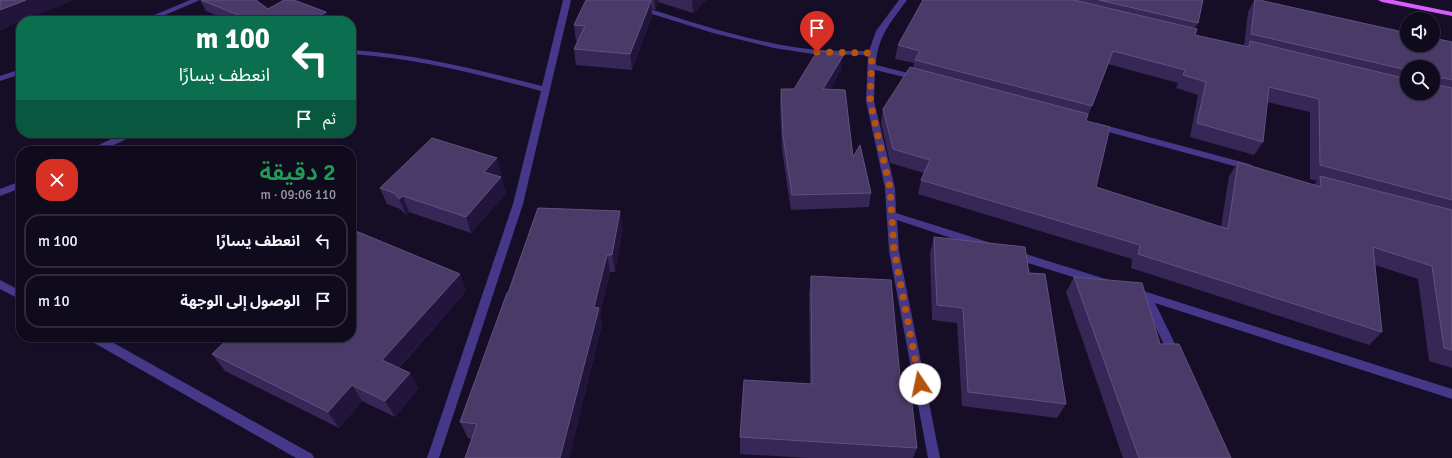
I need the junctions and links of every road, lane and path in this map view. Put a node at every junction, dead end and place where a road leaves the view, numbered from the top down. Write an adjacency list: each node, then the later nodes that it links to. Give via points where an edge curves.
1 (196, 0): 7 (street)
2 (567, 0): 14 (street)
3 (902, 0): 9 (street, via 880,31)
4 (1382, 0): 6 (main road)
5 (629, 6): 9 (street, via 792,49 830,53)
6 (1452, 14)
7 (156, 16)
8 (356, 52): 14 (street, via 381,53 442,64)
9 (872, 53): 10 (street)
10 (871, 66): 13 (street); 21 (street, via 870,101 890,188)
11 (16, 73): 12 (street)
12 (0, 79)
13 (925, 80)
14 (545, 89): 29 (street, via 518,204)
15 (1085, 123): 18 (street)
16 (121, 138): 17 (street)
17 (104, 146)
18 (1261, 170)
19 (16, 186): 20 (street)
20 (0, 194)
21 (892, 215): 24 (street); 30 (street, via 894,250)
22 (0, 284): 23 (street)
23 (16, 293)
24 (1146, 296): 26 (street); 27 (street)
25 (103, 342): 28 (street)
26 (1180, 366)
27 (1452, 394)
28 (308, 458)
29 (433, 458)
30 (934, 458)

